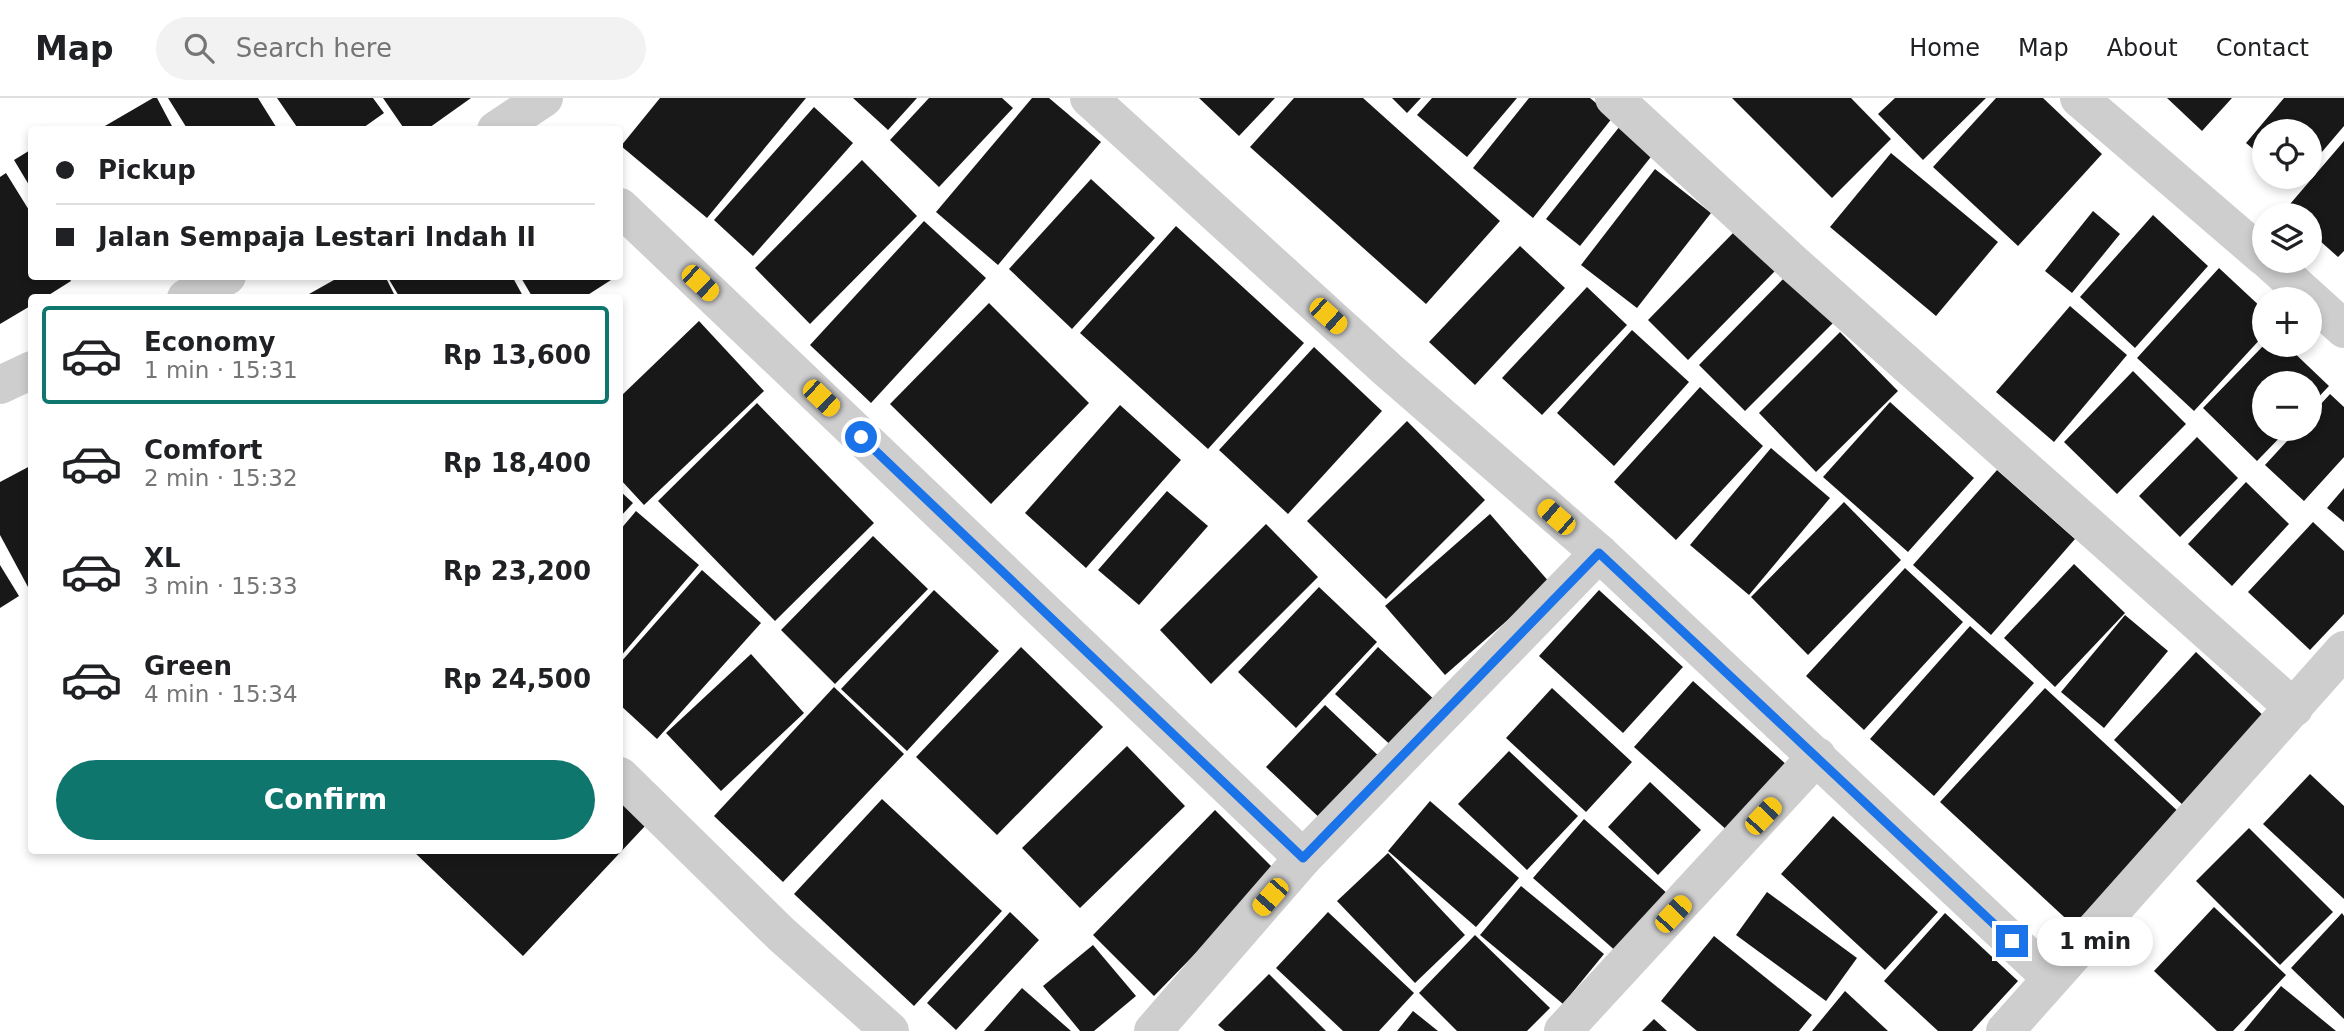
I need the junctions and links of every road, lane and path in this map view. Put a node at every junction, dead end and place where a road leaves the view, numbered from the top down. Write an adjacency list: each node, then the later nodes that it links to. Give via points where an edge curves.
1 (1089, 98): 12 (street, via 1388,370)
2 (1614, 98): 14 (street)
3 (2079, 98): 5 (street)
4 (623, 210): 17 (street)
5 (2252, 247)
6 (2282, 273): 9 (street)
7 (220, 280): 8 (street)
8 (194, 294)
9 (2344, 329)
10 (28, 372): 11 (street)
11 (0, 385)
12 (1599, 553): 15 (street); 17 (street)
13 (2344, 650): 14 (street)
14 (2294, 708): 18 (street)
15 (1817, 756): 18 (street); 21 (street)
16 (623, 779): 19 (street, via 781,934)
17 (1303, 858): 20 (street)
18 (2051, 978): 22 (street)
19 (890, 1031)
20 (1153, 1031)
21 (1563, 1031)
22 (2005, 1031)

